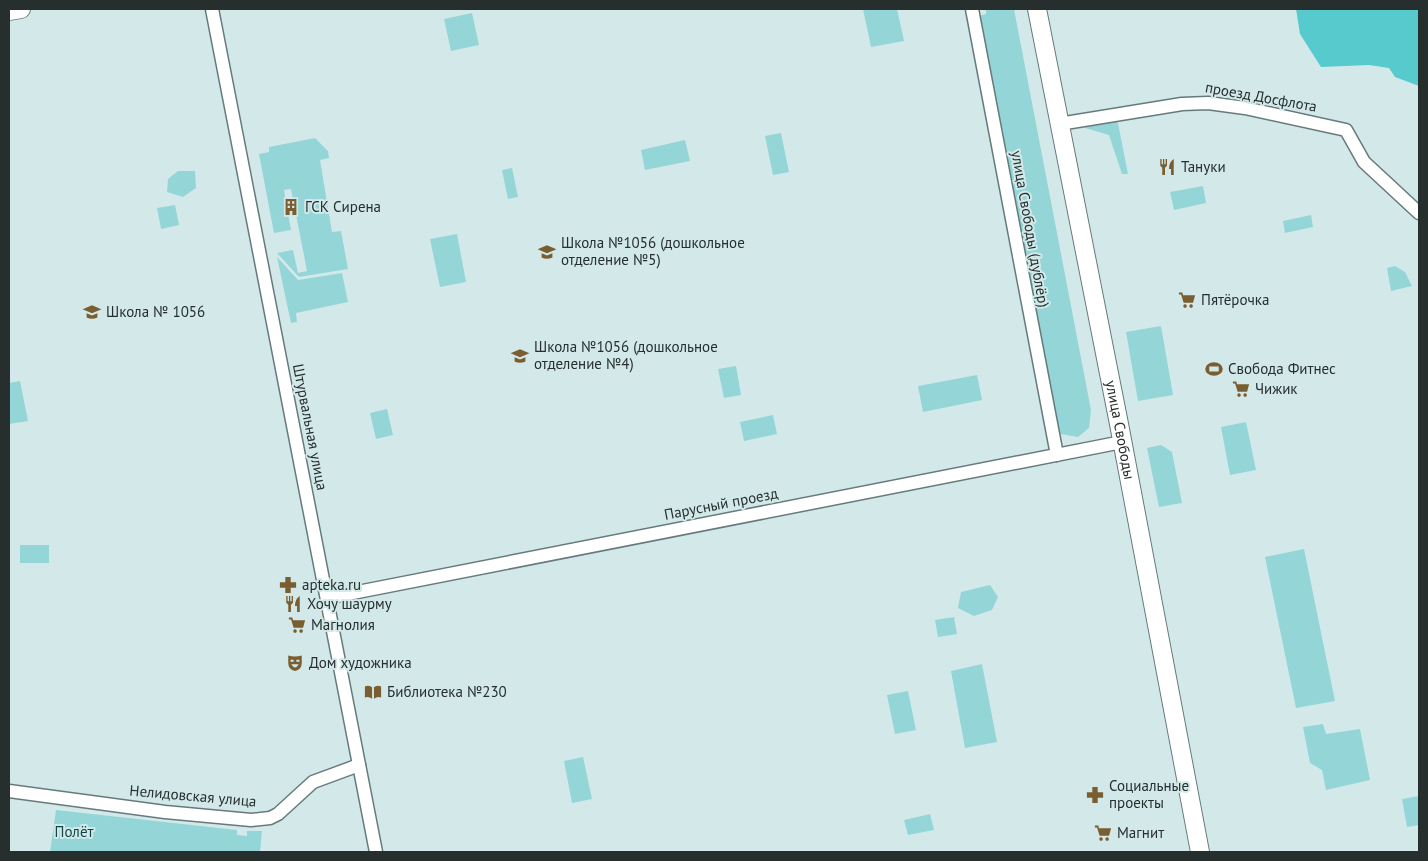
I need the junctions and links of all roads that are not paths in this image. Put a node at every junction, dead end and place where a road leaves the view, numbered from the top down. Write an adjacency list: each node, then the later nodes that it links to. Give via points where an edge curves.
1 (21, 9): 5 (main road)
2 (212, 9): 10 (street, Штурвальная улица)
3 (972, 9): 9 (street, улица Свободы (дублёр))
4 (1037, 9): 6 (main road, улица Свободы)
5 (9, 11)
6 (1059, 124): 7 (street, проезд Досфлота, via 1191,102 1245,108 1346,130 1364,162); 8 (main road, улица Свободы)
7 (1419, 213)
8 (1122, 442): 9 (street, Парусный проезд); 14 (main road, улица Свободы)
9 (1057, 455): 10 (street, Парусный проезд)
10 (326, 598): 11 (street, Штурвальная улица)
11 (359, 765): 12 (street, Нелидовская улица, via 312,782 278,814 251,820); 13 (street, Штурвальная улица)
12 (9, 791)
13 (376, 852)
14 (1200, 852)

